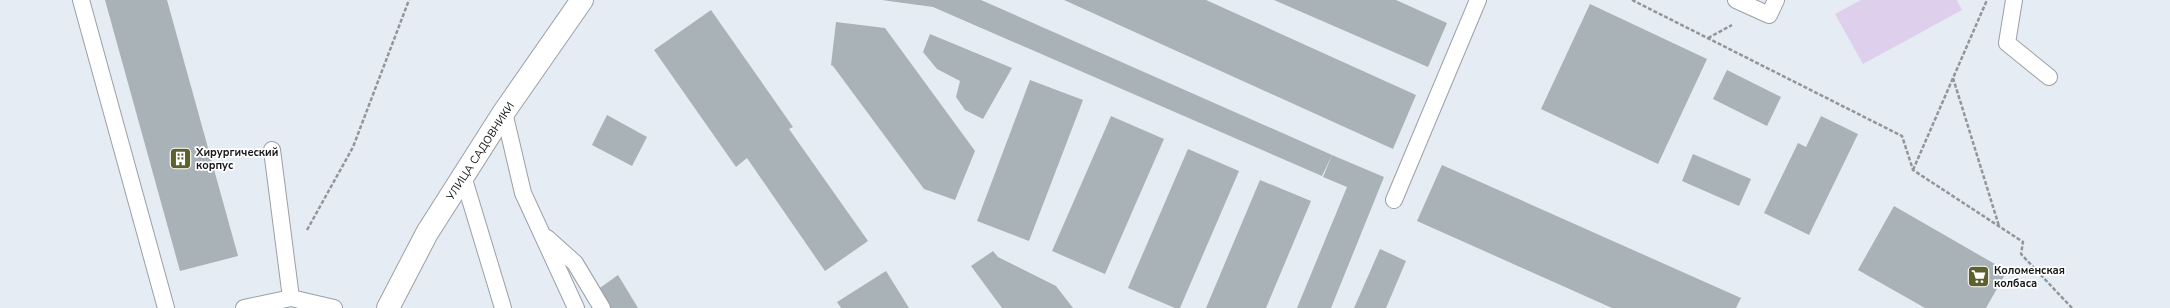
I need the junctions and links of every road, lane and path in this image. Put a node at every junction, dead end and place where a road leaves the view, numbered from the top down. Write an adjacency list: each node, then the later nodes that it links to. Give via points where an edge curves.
1 (81, 0): 21 (lane)
2 (408, 0): 19 (path, via 353,147)
3 (582, 0): 12 (street, УЛИЦА САДОВНИКИ)
4 (1478, 0): 16 (lane)
5 (1632, 0): 14 (path, via 1902,136)
6 (1736, 0): 7 (lane, via 1769,15)
7 (1776, 0)
8 (1987, 0): 11 (path)
9 (2014, 0): 10 (lane, via 2007,43)
10 (2049, 76)
11 (1953, 78): 14 (path); 17 (path)
12 (504, 112): 15 (street, УЛИЦА САДОВНИКИ); 18 (lane, via 523,193)
13 (272, 150): 19 (lane)
14 (1913, 170): 17 (path)
15 (463, 176): 24 (street, УЛИЦА САДОВНИКИ, via 427,233); 25 (lane)
16 (1394, 200)
17 (2000, 226): 28 (path, via 2023,242 2021,254)
18 (541, 232): 26 (lane); 27 (lane, via 575,263)
19 (287, 265): 20 (lane)
20 (291, 298): 22 (lane); 23 (lane)
21 (166, 308)
22 (244, 308)
23 (334, 308)
24 (388, 308)
25 (503, 308)
26 (576, 308)
27 (602, 308)
28 (2072, 308)

